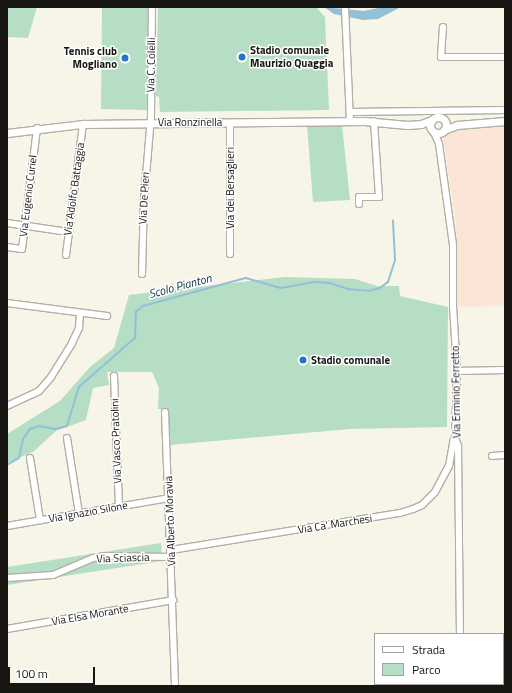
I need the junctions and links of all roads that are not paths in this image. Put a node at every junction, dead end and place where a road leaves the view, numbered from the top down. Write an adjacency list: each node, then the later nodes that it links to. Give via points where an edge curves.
1 (152, 7): 12 (street, Via C. Colelli)
2 (345, 9): 6 (street)
3 (443, 27): 4 (street, via 441,57)
4 (505, 57)
5 (505, 110): 6 (street)
6 (350, 112): 9 (street)
7 (442, 119): 8 (street, Via Ronzinella); 16 (street, Via Ronzinella); 19 (street, via 446,123)
8 (432, 120): 15 (street, Via Ronzinella); 18 (street)
9 (350, 121): 10 (street, Via Ronzinella); 13 (street, Via Ronzinella)
10 (374, 121): 15 (street, Via Ronzinella); 22 (street, via 379,197 359,197)
11 (505, 121): 16 (street, Via Ronzinella)
12 (150, 122): 13 (street, Via Ronzinella); 14 (street, Via Ronzinella); 29 (street, Via De Pieri)
13 (230, 122): 27 (street, Via dei Bersaglieri)
14 (83, 124): 17 (street, Via Ronzinella); 25 (street, Via Adolfo Battaggia)
15 (412, 125): 18 (street, Via Ronzinella)
16 (462, 125): 19 (street, Via Ronzinella)
17 (37, 128): 20 (street, Via Ronzinella); 24 (street, Via Eugenio Curiel)
18 (432, 131): 19 (street, Via Ronzinella); 21 (street, Via Erminio Ferretto)
19 (444, 131): 21 (street, Via Erminio Ferretto, via 440,137)
20 (7, 133)
21 (440, 151): 34 (street, Via Erminio Ferretto, via 453,245)
22 (359, 204)
23 (7, 223): 24 (street)
24 (24, 226): 25 (street); 26 (street, Via Eugenio Curiel, via 22,249)
25 (68, 232): 28 (street, Via Adolfo Battaggia)
26 (7, 247)
27 (230, 254)
28 (66, 255)
29 (142, 274)
30 (7, 303): 31 (street)
31 (80, 313): 32 (street); 36 (street, via 72,343 51,377 39,391)
32 (107, 316)
33 (505, 370): 34 (street)
34 (457, 371): 39 (street, Via Erminio Ferretto)
35 (114, 376): 44 (street, Via Vasco Pratolini)
36 (7, 406)
37 (165, 412): 43 (street, Via Alberto Moravia)
38 (67, 438): 45 (street)
39 (454, 438): 48 (street, Via Ca' Marchesi, via 449,466 435,492 422,505 413,509); 52 (street, Via Erminio Ferretto, via 458,446)
40 (505, 455): 41 (street)
41 (492, 456)
42 (30, 458): 46 (street)
43 (169, 498): 44 (street, Via Ignazio Silone); 48 (street, Via Alberto Moravia)
44 (119, 507): 45 (street, Via Ignazio Silone)
45 (79, 514): 46 (street, Via Ignazio Silone)
46 (40, 520): 47 (street, Via Ignazio Silone)
47 (7, 526)
48 (171, 554): 49 (street, Via Sciascia, via 105,556 92,558 53,575); 50 (street, Via Alberto Moravia)
49 (7, 578)
50 (173, 600): 51 (street, Via Elsa Morante); 53 (street, Via Alberto Moravia)
51 (7, 629)
52 (460, 633)
53 (175, 686)

